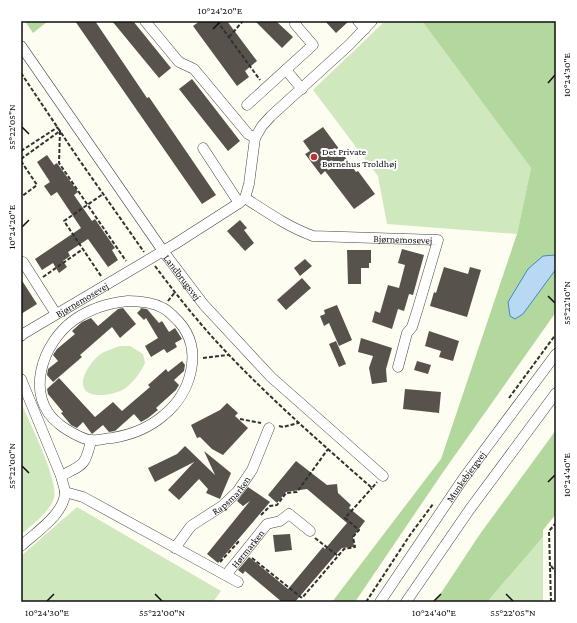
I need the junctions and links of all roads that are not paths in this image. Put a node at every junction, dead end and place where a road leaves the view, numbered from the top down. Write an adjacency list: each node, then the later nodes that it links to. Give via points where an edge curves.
1 (145, 21): 10 (street, via 179,62 194,69 248,134)
2 (358, 21): 5 (street)
3 (372, 21): 5 (street)
4 (295, 24): 7 (street, via 314,45)
5 (365, 29): 8 (street)
6 (21, 46): 13 (street, Landbrugsvej)
7 (286, 70): 8 (street); 9 (street)
8 (302, 89): 10 (street, via 271,116)
9 (247, 105)
10 (255, 138): 12 (street, via 249,184)
11 (203, 148): 12 (street)
12 (242, 200): 13 (street, Bjørnemosevej); 18 (street, Bjørnemosevej, via 313,236 438,240)
13 (163, 251): 15 (street, Bjørnemosevej); 24 (street, Landbrugsvej, via 204,305 261,367)
14 (23, 262): 15 (street)
15 (56, 314): 16 (street, Bjørnemosevej)
16 (21, 336)
17 (556, 354): 31 (street, Munkebjergvej, via 463,479)
18 (398, 367)
19 (21, 379): 23 (street)
20 (556, 393): 32 (street, via 470,508)
21 (269, 428): 28 (street, Rapsmarken, via 252,470 237,492 222,506 191,526)
22 (91, 440): 22 (street, via 126,436 146,427 164,415 181,396 189,380 194,359 192,345 185,328 163,308 145,302 110,303 74,320 53,342 41,371 40,389 43,401 56,422 66,430); 23 (street, via 86,459 81,466)
23 (61, 476): 25 (street)
24 (383, 476)
25 (65, 492): 27 (street, via 61,507 51,520); 28 (street, via 82,497)
26 (310, 531): 29 (street, Hørmarken, via 289,514 280,521 267,524)
27 (21, 546)
28 (175, 548): 29 (street)
29 (226, 575): 30 (street)
30 (238, 582)
31 (380, 602)
32 (406, 602)

